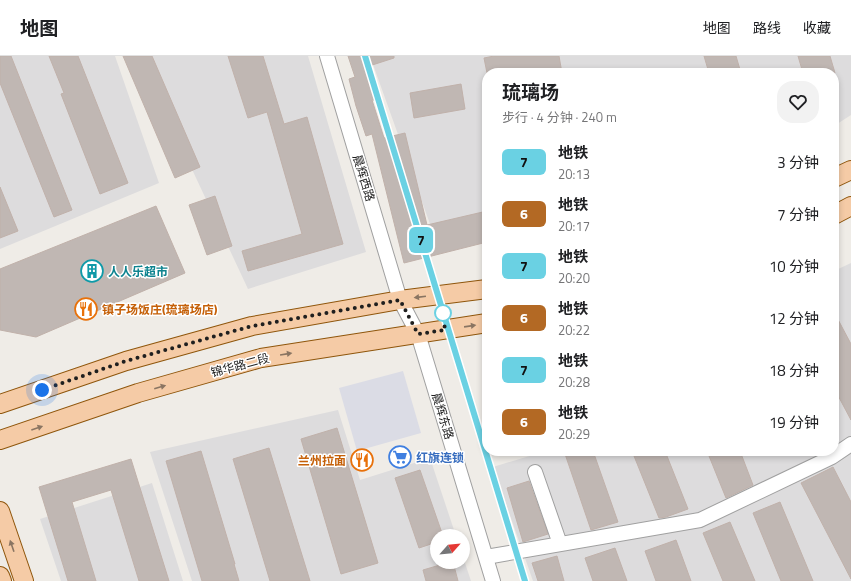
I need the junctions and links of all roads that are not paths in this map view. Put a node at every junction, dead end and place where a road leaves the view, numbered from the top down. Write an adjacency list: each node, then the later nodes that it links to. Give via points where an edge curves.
1 (327, 56): 7 (street, 晨辉西路)
2 (851, 170): 3 (main road)
3 (839, 176)
4 (851, 206): 5 (main road)
5 (839, 212)
6 (482, 290): 7 (main road, one-way to 7)
7 (400, 300): 9 (street, 晨辉东路); 10 (main road, via 252,326 126,361)
8 (482, 324): 9 (main road, 锦华路二段, one-way to 8)
9 (418, 334): 11 (main road, 锦华路二段, one-way to 9, via 138,393 261,358); 18 (street, 晨辉东路)
10 (0, 404)
11 (0, 440)
12 (851, 444): 13 (street)
13 (839, 452)
14 (833, 456): 17 (street, via 700,520)
15 (535, 472): 17 (street)
16 (0, 511): 21 (main road, one-way to 16)
17 (560, 544): 18 (street)
18 (486, 557): 22 (street, 晨辉东路)
19 (0, 576): 20 (main road)
20 (2, 581)
21 (24, 581)
22 (493, 581)

